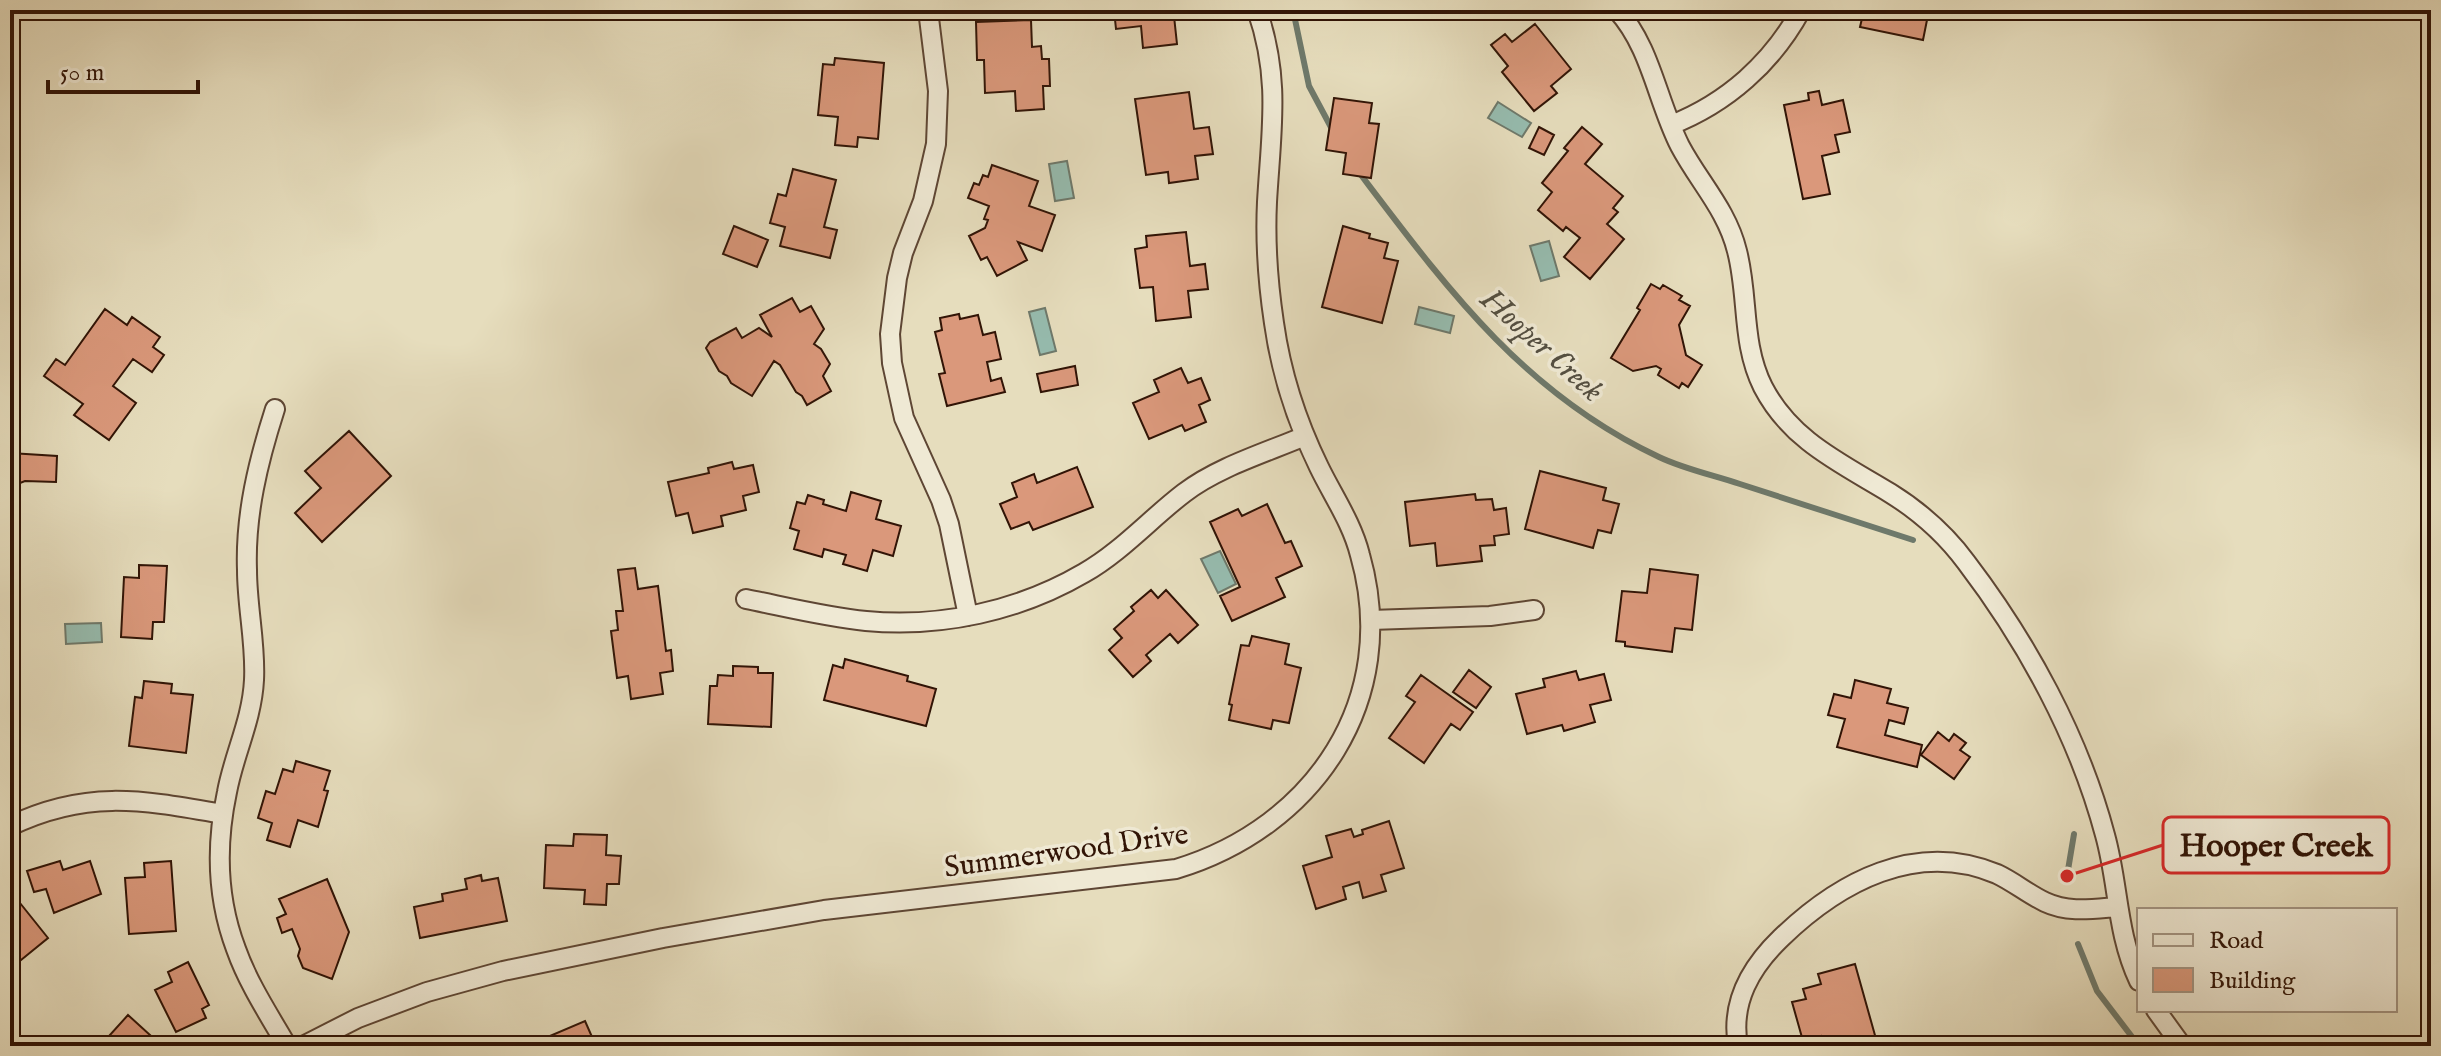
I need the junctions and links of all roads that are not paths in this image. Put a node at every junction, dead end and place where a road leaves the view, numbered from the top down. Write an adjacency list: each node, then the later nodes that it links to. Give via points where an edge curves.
1 (928, 10): 10 (street, via 938,91 936,144 897,278 892,363 904,418 949,524)
2 (1257, 10): 7 (street, Summerwood Drive, via 1273,83 1269,288 1282,365)
3 (1617, 10): 5 (street, via 1643,48)
4 (1801, 10): 5 (street, via 1782,41 1746,79 1702,112)
5 (1671, 125): 14 (street, via 1730,229 1740,264 1750,352 1772,401 1811,446 1932,525 1965,559 1995,602 2036,668 2079,760 2105,835)
6 (275, 409): 12 (street, via 258,467 247,540 252,701)
7 (1305, 436): 10 (street, via 1185,492 1105,560 1063,584); 11 (street, Summerwood Drive, via 1350,526 1368,587)
8 (746, 599): 10 (street, via 868,622)
9 (1534, 610): 11 (street)
10 (968, 616)
11 (1371, 620): 18 (street, Summerwood Drive, via 1356,706 1327,763 1310,787 1269,824 1202,861 1149,874 824,910 663,938 427,992)
12 (223, 814): 13 (street, via 142,801 91,800); 17 (street, via 220,877 228,923 246,973)
13 (10, 826)
14 (2117, 907): 15 (street); 19 (street, via 2054,906 1965,864 1910,863 1875,872 1812,909 1755,968 1738,1004)
15 (2137, 976)
16 (2157, 1012): 20 (street)
17 (287, 1046)
18 (303, 1046)
19 (1738, 1046)
20 (2182, 1046)

